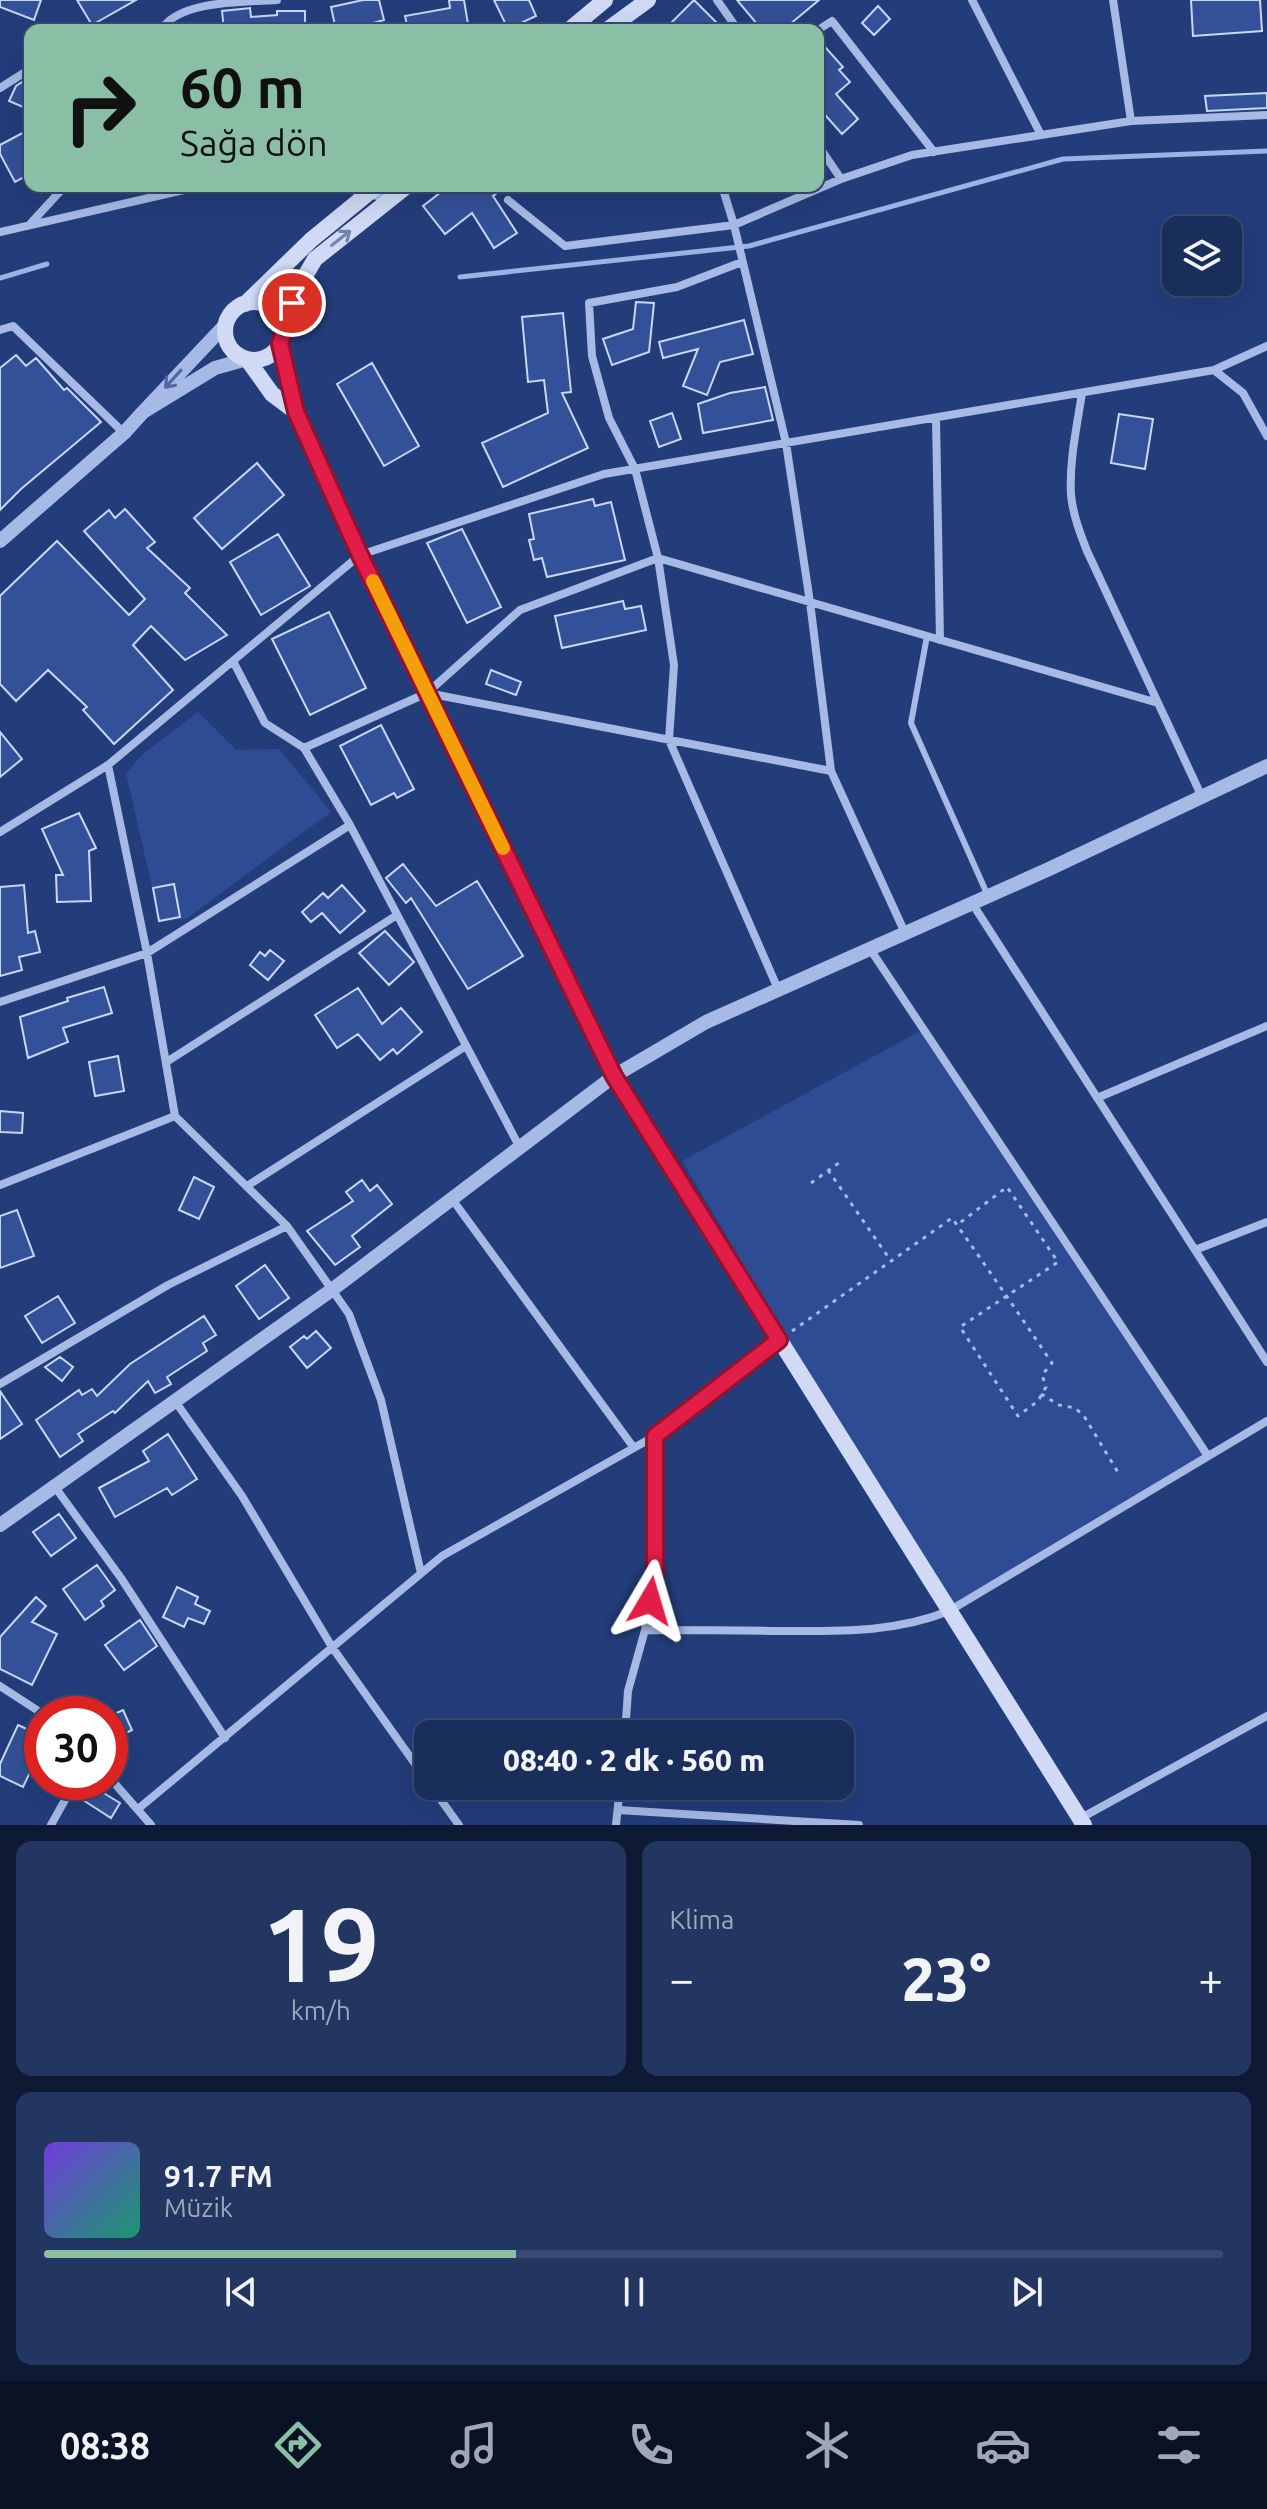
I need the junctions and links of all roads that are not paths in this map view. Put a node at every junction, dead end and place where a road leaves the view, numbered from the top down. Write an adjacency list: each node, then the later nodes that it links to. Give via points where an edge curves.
1 (277, 0): 7 (street)
2 (605, 0): 9 (main road)
3 (648, 0): 10 (main road)
4 (717, 0): 11 (street)
5 (972, 0): 17 (street)
6 (1113, 0): 16 (street)
7 (200, 2): 8 (street)
8 (165, 24)
9 (576, 24)
10 (618, 24)
11 (734, 24)
12 (824, 26): 18 (street, via 832,21)
13 (24, 73): 14 (street)
14 (0, 88)
15 (1267, 115): 16 (street)
16 (1131, 121): 17 (street)
17 (1041, 135): 18 (street)
18 (934, 152): 20 (street)
19 (824, 154): 20 (street)
20 (841, 179): 21 (street)
21 (824, 186)
22 (59, 192): 31 (street)
23 (174, 192): 31 (street)
24 (370, 192): 35 (main road)
25 (376, 192): 29 (street)
26 (399, 192): 29 (main road)
27 (724, 192): 32 (street)
28 (811, 192): 32 (street)
29 (390, 199): 37 (main road, one-way to 29, via 315,259)
30 (508, 200): 32 (street, via 565,246)
31 (30, 223): 33 (street)
32 (734, 225): 34 (street)
33 (0, 232)
34 (742, 260): 49 (street); 50 (street, via 677,287 589,303 592,356 609,418)
35 (245, 304): 36 (main road); 37 (main road, via 271,308)
36 (227, 323): 41 (main road, via 232,349); 44 (street, one-way to 44)
37 (282, 324): 39 (main road)
38 (0, 330): 47 (street, via 13,326)
39 (280, 344): 41 (main road, via 267,357); 45 (main road)
40 (1267, 346): 42 (street)
41 (247, 359): 44 (street, via 215,368); 45 (main road, via 272,394)
42 (1214, 370): 43 (street); 48 (street, via 1243,393)
43 (1082, 393): 46 (street); 59 (street, via 1072,468 1076,521)
44 (143, 412): 47 (street)
45 (296, 412): 52 (main road)
46 (936, 418): 49 (street); 56 (street)
47 (124, 433): 51 (street)
48 (1267, 436)
49 (786, 443): 50 (street); 54 (street)
50 (635, 469): 52 (street, via 604,474); 53 (street)
51 (0, 541)
52 (360, 555): 57 (street); 58 (main road)
53 (658, 558): 54 (street); 58 (street, via 520,610); 60 (street, via 674,665)
54 (810, 602): 55 (street); 64 (street)
55 (927, 636): 56 (street); 68 (lane, via 911,723)
56 (940, 640): 59 (street)
57 (233, 661): 61 (street, via 265,723); 62 (street)
58 (427, 693): 60 (street); 61 (street); 79 (main road)
59 (1158, 703): 65 (street)
60 (669, 740): 64 (street); 74 (street)
61 (304, 748): 66 (street)
62 (108, 765): 67 (street); 73 (street)
63 (1267, 766): 65 (street)
64 (831, 771): 71 (street)
65 (1202, 797): 68 (street)
66 (350, 825): 70 (street); 73 (street)
67 (0, 832)
68 (988, 896): 69 (street)
69 (972, 903): 71 (street); 80 (street)
70 (397, 915): 77 (street); 78 (street)
71 (905, 933): 72 (street)
72 (870, 949): 74 (street); 97 (street)
73 (147, 953): 75 (street); 78 (street)
74 (778, 989): 79 (street, via 706,1022)
75 (0, 1002)
76 (1267, 1026): 80 (street)
77 (466, 1046): 82 (street); 84 (street)
78 (168, 1061): 81 (street)
79 (614, 1076): 82 (street); 90 (main road)
80 (1097, 1098): 88 (street)
81 (175, 1116): 83 (street); 84 (street)
82 (520, 1148): 85 (street)
83 (0, 1185)
84 (247, 1186): 87 (street)
85 (452, 1199): 89 (street); 96 (street)
86 (1267, 1222): 88 (street)
87 (287, 1226): 89 (street); 92 (street, via 168,1285)
88 (1195, 1250): 91 (street)
89 (333, 1289): 93 (street); 100 (street, via 349,1314 381,1400)
90 (779, 1340): 95 (street); 101 (main road)
91 (1267, 1362)
92 (0, 1384)
93 (175, 1401): 98 (street); 103 (street, via 242,1496)
94 (1267, 1421): 97 (street)
95 (655, 1436): 96 (street); 102 (street, via 655,1571)
96 (634, 1448): 100 (street, via 442,1556)
97 (1208, 1456): 101 (street)
98 (55, 1487): 99 (street); 108 (street)
99 (0, 1525)
100 (421, 1573): 103 (street)
101 (949, 1611): 102 (street, via 878,1630); 116 (main road)
102 (645, 1630): 107 (street, via 628,1691)
103 (332, 1647): 108 (street); 109 (street)
104 (0, 1686): 105 (street)
105 (24, 1702)
106 (1267, 1716): 116 (street)
107 (626, 1720)
108 (225, 1738): 114 (street)
109 (414, 1762)
110 (128, 1798): 114 (street)
111 (65, 1800): 117 (street)
112 (441, 1800): 119 (street)
113 (619, 1800): 115 (street)
114 (138, 1809): 118 (street)
115 (618, 1810): 120 (street); 121 (street)
116 (1082, 1822)
117 (51, 1825)
118 (151, 1825)
119 (459, 1825)
120 (616, 1825)
121 (859, 1825)

